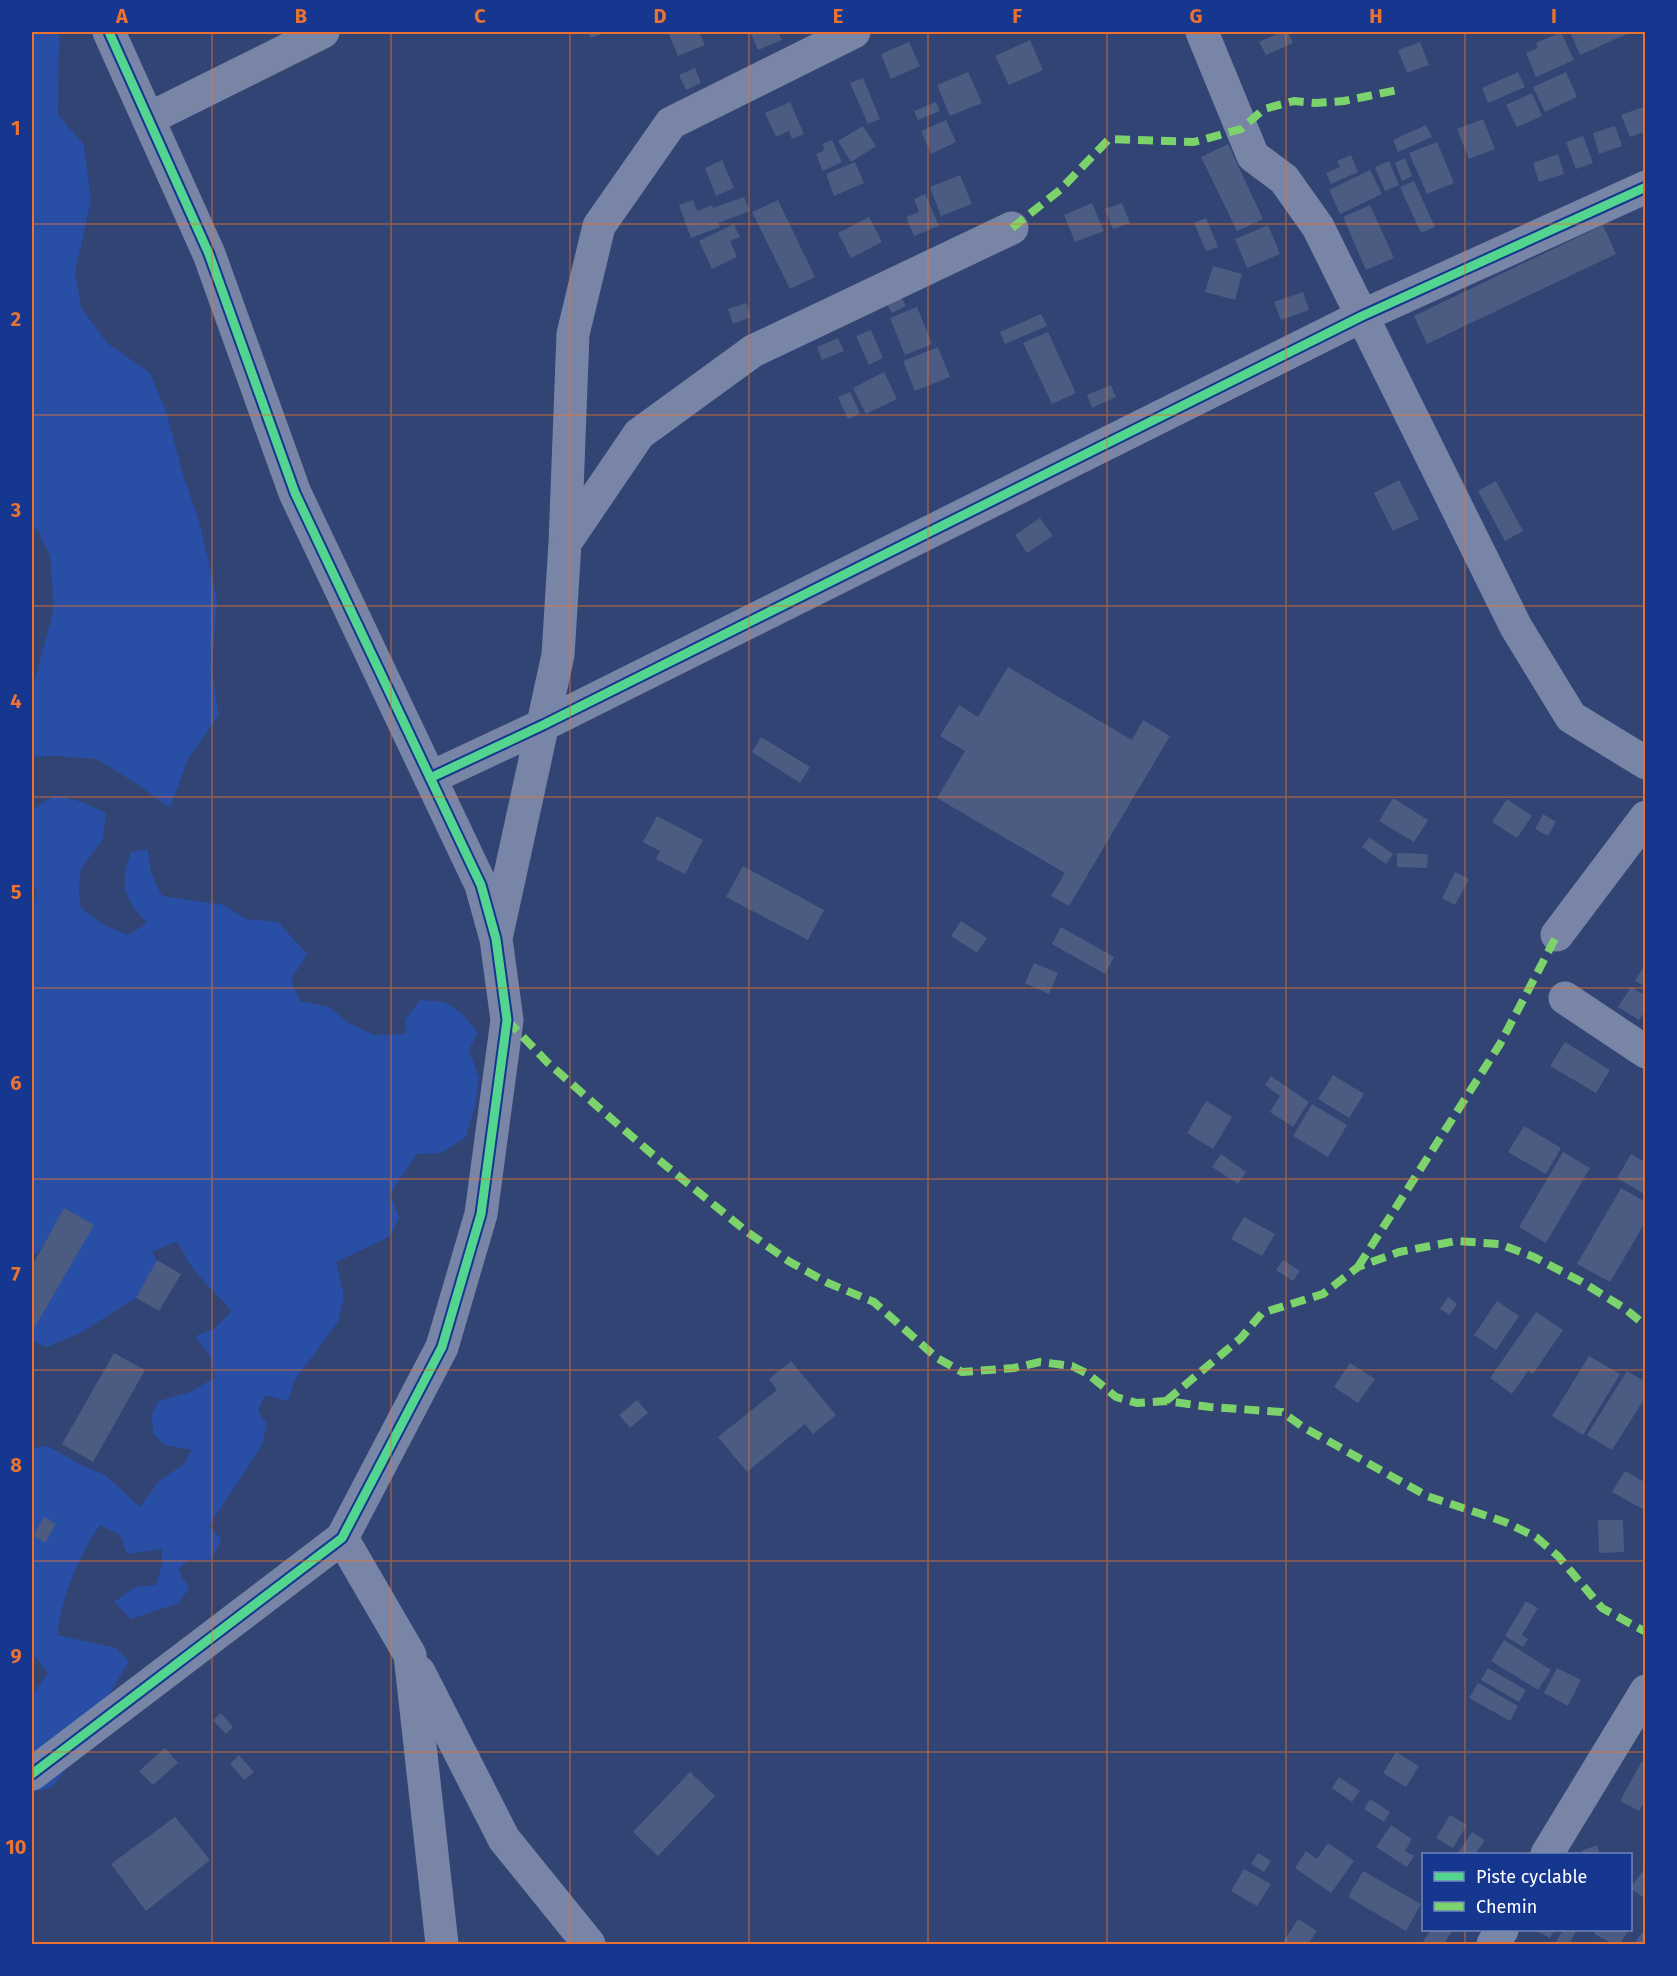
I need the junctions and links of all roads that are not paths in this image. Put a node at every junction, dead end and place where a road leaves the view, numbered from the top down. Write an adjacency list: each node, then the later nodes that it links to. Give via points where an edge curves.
1 (109, 32): 5 (street)
2 (322, 32): 5 (street)
3 (854, 32): 9 (street, via 671,123 599,226 573,334)
4 (1202, 32): 8 (street, via 1253,156 1284,179 1318,227)
5 (148, 119): 12 (street, via 208,254 295,493)
6 (1646, 187): 8 (street)
7 (1012, 228): 9 (street, via 753,351 639,434)
8 (1362, 315): 10 (street); 11 (street, via 1516,627 1571,717)
9 (565, 543): 10 (street, via 558,655)
10 (543, 724): 12 (street); 15 (street)
11 (1646, 763)
12 (430, 778): 15 (street, via 481,885)
13 (1646, 818): 14 (street)
14 (1557, 935)
15 (496, 939): 18 (street, via 507,1020 481,1214 442,1347)
16 (1565, 998): 17 (street)
17 (1646, 1052)
18 (342, 1538): 19 (street); 21 (street)
19 (410, 1655): 24 (street); 25 (street, via 504,1839)
20 (1646, 1691): 22 (street)
21 (32, 1774)
22 (1548, 1853)
23 (1501, 1931): 26 (street)
24 (442, 1944)
25 (589, 1944)
26 (1493, 1944)

